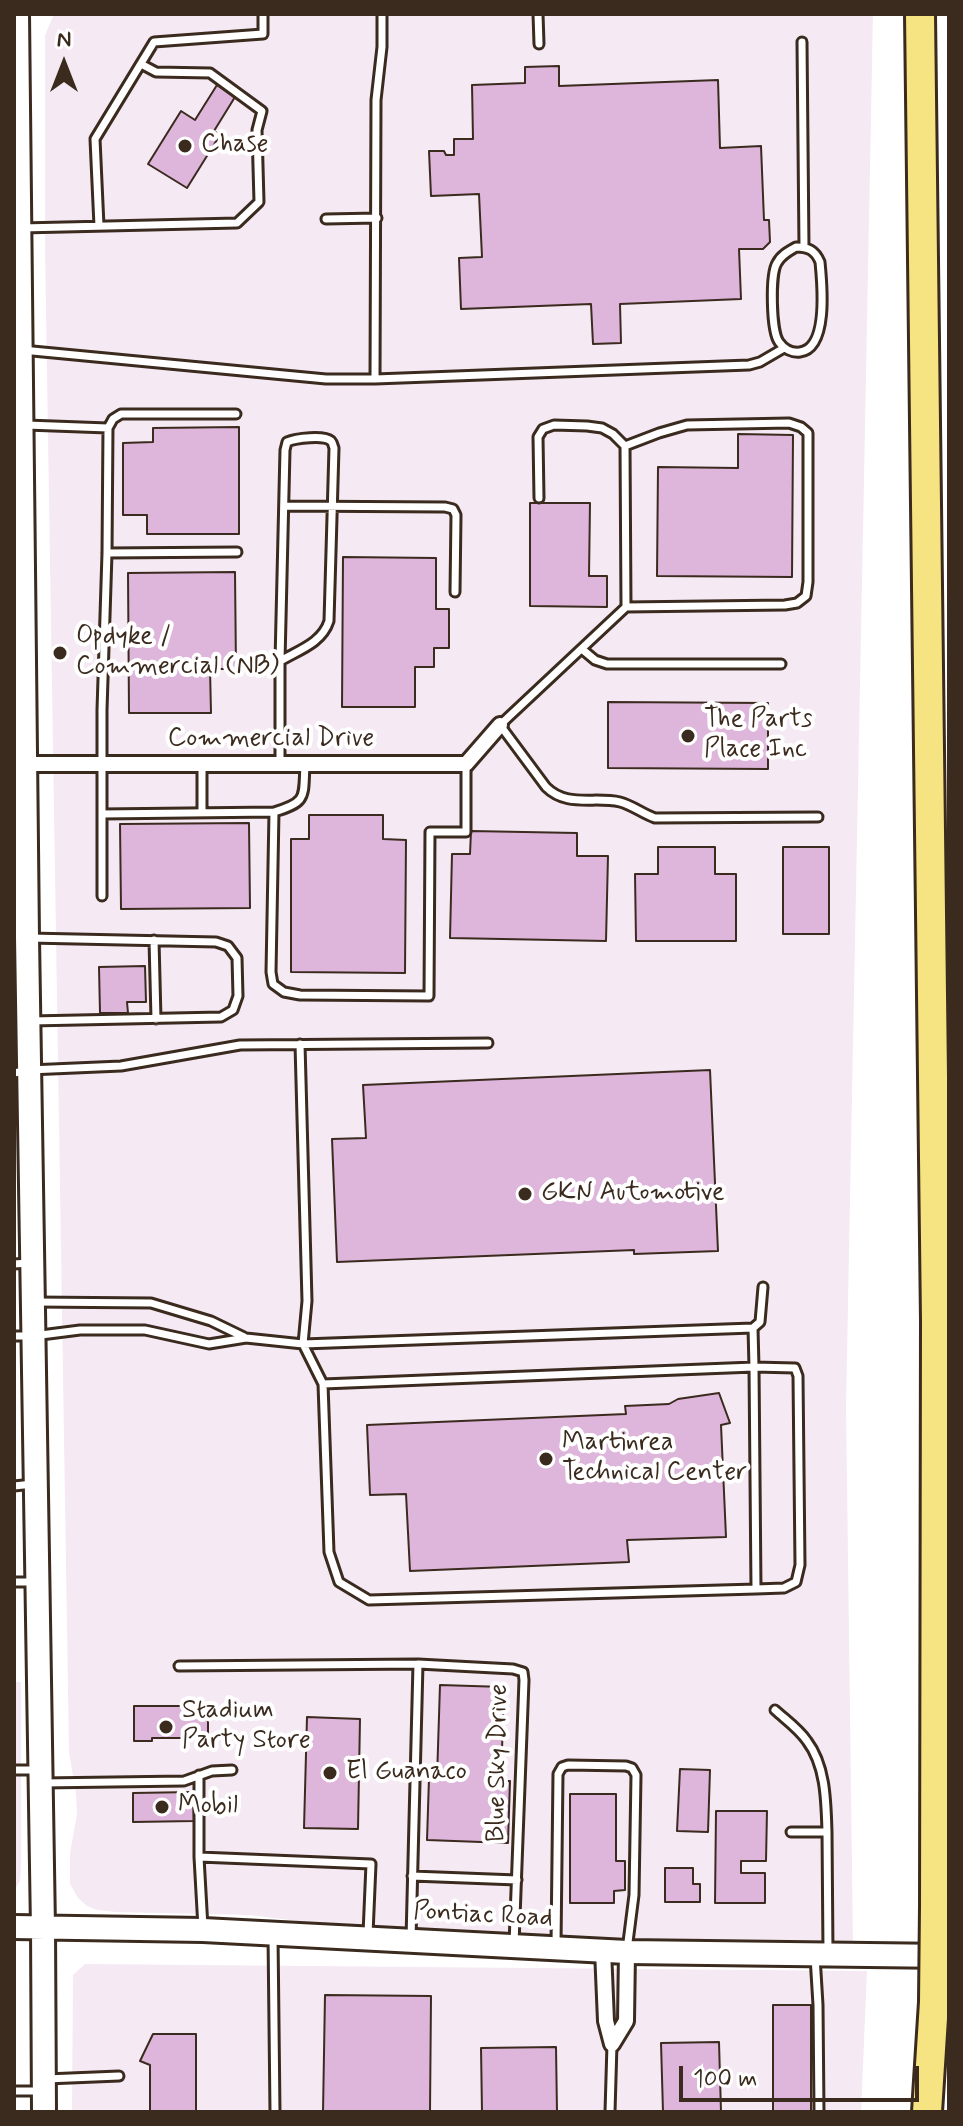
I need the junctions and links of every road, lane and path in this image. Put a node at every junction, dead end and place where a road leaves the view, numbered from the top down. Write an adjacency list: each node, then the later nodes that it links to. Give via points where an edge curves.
1 (17, 14): 9 (main road)
2 (263, 14): 8 (lane, via 263,34 154,42)
3 (382, 14): 10 (lane)
4 (538, 14): 7 (lane)
5 (920, 14): 98 (highway, bridge, via 936,1320 935,1907)
6 (802, 42): 14 (lane)
7 (539, 44)
8 (141, 64): 12 (lane, via 95,139); 12 (lane, via 156,72 210,73 262,111 257,130 259,202 237,223)
9 (16, 143): 13 (main road)
10 (377, 218): 11 (lane); 18 (lane)
11 (326, 219)
12 (99, 226): 13 (lane)
13 (19, 228): 15 (main road)
14 (804, 247): 16 (lane, via 787,252 774,270 773,323); 16 (lane, via 820,262 821,326 806,350)
15 (17, 273): 17 (main road)
16 (784, 348): 18 (lane, via 749,365)
17 (20, 350): 18 (lane); 21 (main road)
18 (375, 379)
19 (236, 414): 20 (lane, via 121,414)
20 (108, 428): 21 (lane); 28 (lane)
21 (19, 429): 26 (main road)
22 (625, 446): 23 (lane, via 602,428 543,429 538,437); 30 (lane); 30 (lane, via 687,425 789,423 808,433 806,596 785,605)
23 (539, 498)
24 (284, 506): 25 (lane); 25 (lane, via 287,442 326,438 334,448); 32 (lane)
25 (331, 506): 29 (lane, via 453,509); 32 (lane, via 329,621 320,638)
26 (18, 543): 34 (main road)
27 (237, 552): 28 (lane)
28 (107, 553): 38 (lane)
29 (455, 592)
30 (626, 607): 31 (lane)
31 (583, 650): 33 (lane, via 607,664); 36 (lane)
32 (280, 661): 40 (lane)
33 (781, 664)
34 (19, 675): 35 (main road)
35 (19, 701): 37 (main road)
36 (500, 725): 42 (street); 46 (lane, via 546,787 563,799 617,801 655,818)
37 (25, 764): 38 (street, Commercial Drive); 47 (main road)
38 (102, 764): 39 (street, Commercial Drive); 45 (lane)
39 (202, 764): 40 (street, Commercial Drive); 44 (lane)
40 (280, 764): 41 (street, Commercial Drive)
41 (305, 764): 42 (street, Commercial Drive); 43 (lane, via 303,794 295,806)
42 (466, 764): 43 (lane, via 466,832 430,832 429,996 300,995 273,984)
43 (274, 812): 44 (lane)
44 (202, 813): 45 (lane)
45 (102, 814): 49 (lane)
46 (818, 817)
47 (20, 831): 48 (main road)
48 (20, 854): 50 (main road)
49 (102, 896)
50 (27, 938): 51 (lane); 53 (main road)
51 (154, 940): 52 (lane); 52 (lane, via 228,946 237,958 238,996 233,1010 221,1017)
52 (156, 1019): 53 (lane)
53 (28, 1021): 56 (main road)
54 (488, 1043): 55 (lane)
55 (300, 1044): 56 (lane, via 240,1045 121,1066); 63 (lane, via 307,1301)
56 (21, 1072): 57 (main road)
57 (23, 1263): 59 (main road)
58 (763, 1287): 60 (lane, via 760,1322)
59 (32, 1302): 61 (main road); 62 (lane, via 151,1303)
60 (753, 1328): 63 (lane); 64 (lane)
61 (23, 1336): 62 (lane, via 145,1330 209,1344); 66 (main road)
62 (246, 1338): 63 (lane)
63 (303, 1344): 65 (lane)
64 (754, 1367): 65 (lane); 69 (lane); 69 (lane, via 788,1366 798,1376 800,1565 796,1582)
65 (323, 1384): 69 (lane, via 329,1552 339,1582 369,1600)
66 (25, 1484): 68 (main road)
67 (14, 1582): 68 (lane)
68 (37, 1582): 76 (main road)
69 (756, 1589)
70 (418, 1664): 71 (lane); 80 (lane); 81 (lane, Blue Sky Drive, via 523,1672)
71 (179, 1666)
72 (775, 1710): 78 (lane, via 807,1739 817,1757)
73 (14, 1770): 76 (lane)
74 (232, 1770): 75 (lane)
75 (199, 1775): 76 (lane, via 184,1781); 79 (lane)
76 (40, 1777): 83 (main road)
77 (791, 1832): 78 (lane)
78 (827, 1832): 92 (lane)
79 (199, 1857): 84 (lane); 86 (lane, via 371,1864)
80 (412, 1876): 81 (lane); 87 (lane)
81 (517, 1880): 88 (lane, Blue Sky Drive)
82 (14, 1927): 83 (main road, Pontiac Road)
83 (43, 1928): 84 (main road, Pontiac Road); 97 (main road)
84 (203, 1930): 85 (main road, Pontiac Road)
85 (273, 1934): 86 (main road, Pontiac Road); 99 (lane)
86 (368, 1939): 87 (main road, Pontiac Road)
87 (411, 1941): 88 (main road, Pontiac Road)
88 (514, 1946): 89 (main road, Pontiac Road)
89 (556, 1948): 90 (main road, Pontiac Road); 91 (lane, via 558,1774 568,1765 626,1766 636,1775 634,1895)
90 (603, 1950): 91 (main road, Pontiac Road); 94 (street)
91 (627, 1952): 92 (main road, Pontiac Road); 94 (street, via 626,2021)
92 (821, 1954): 93 (main road, Pontiac Road); 101 (lane)
93 (949, 1956)
94 (612, 2044): 100 (lane)
95 (119, 2076): 97 (lane)
96 (14, 2091): 97 (lane)
97 (44, 2094)
98 (929, 2104)
99 (275, 2112)
100 (610, 2112)
101 (819, 2112)

